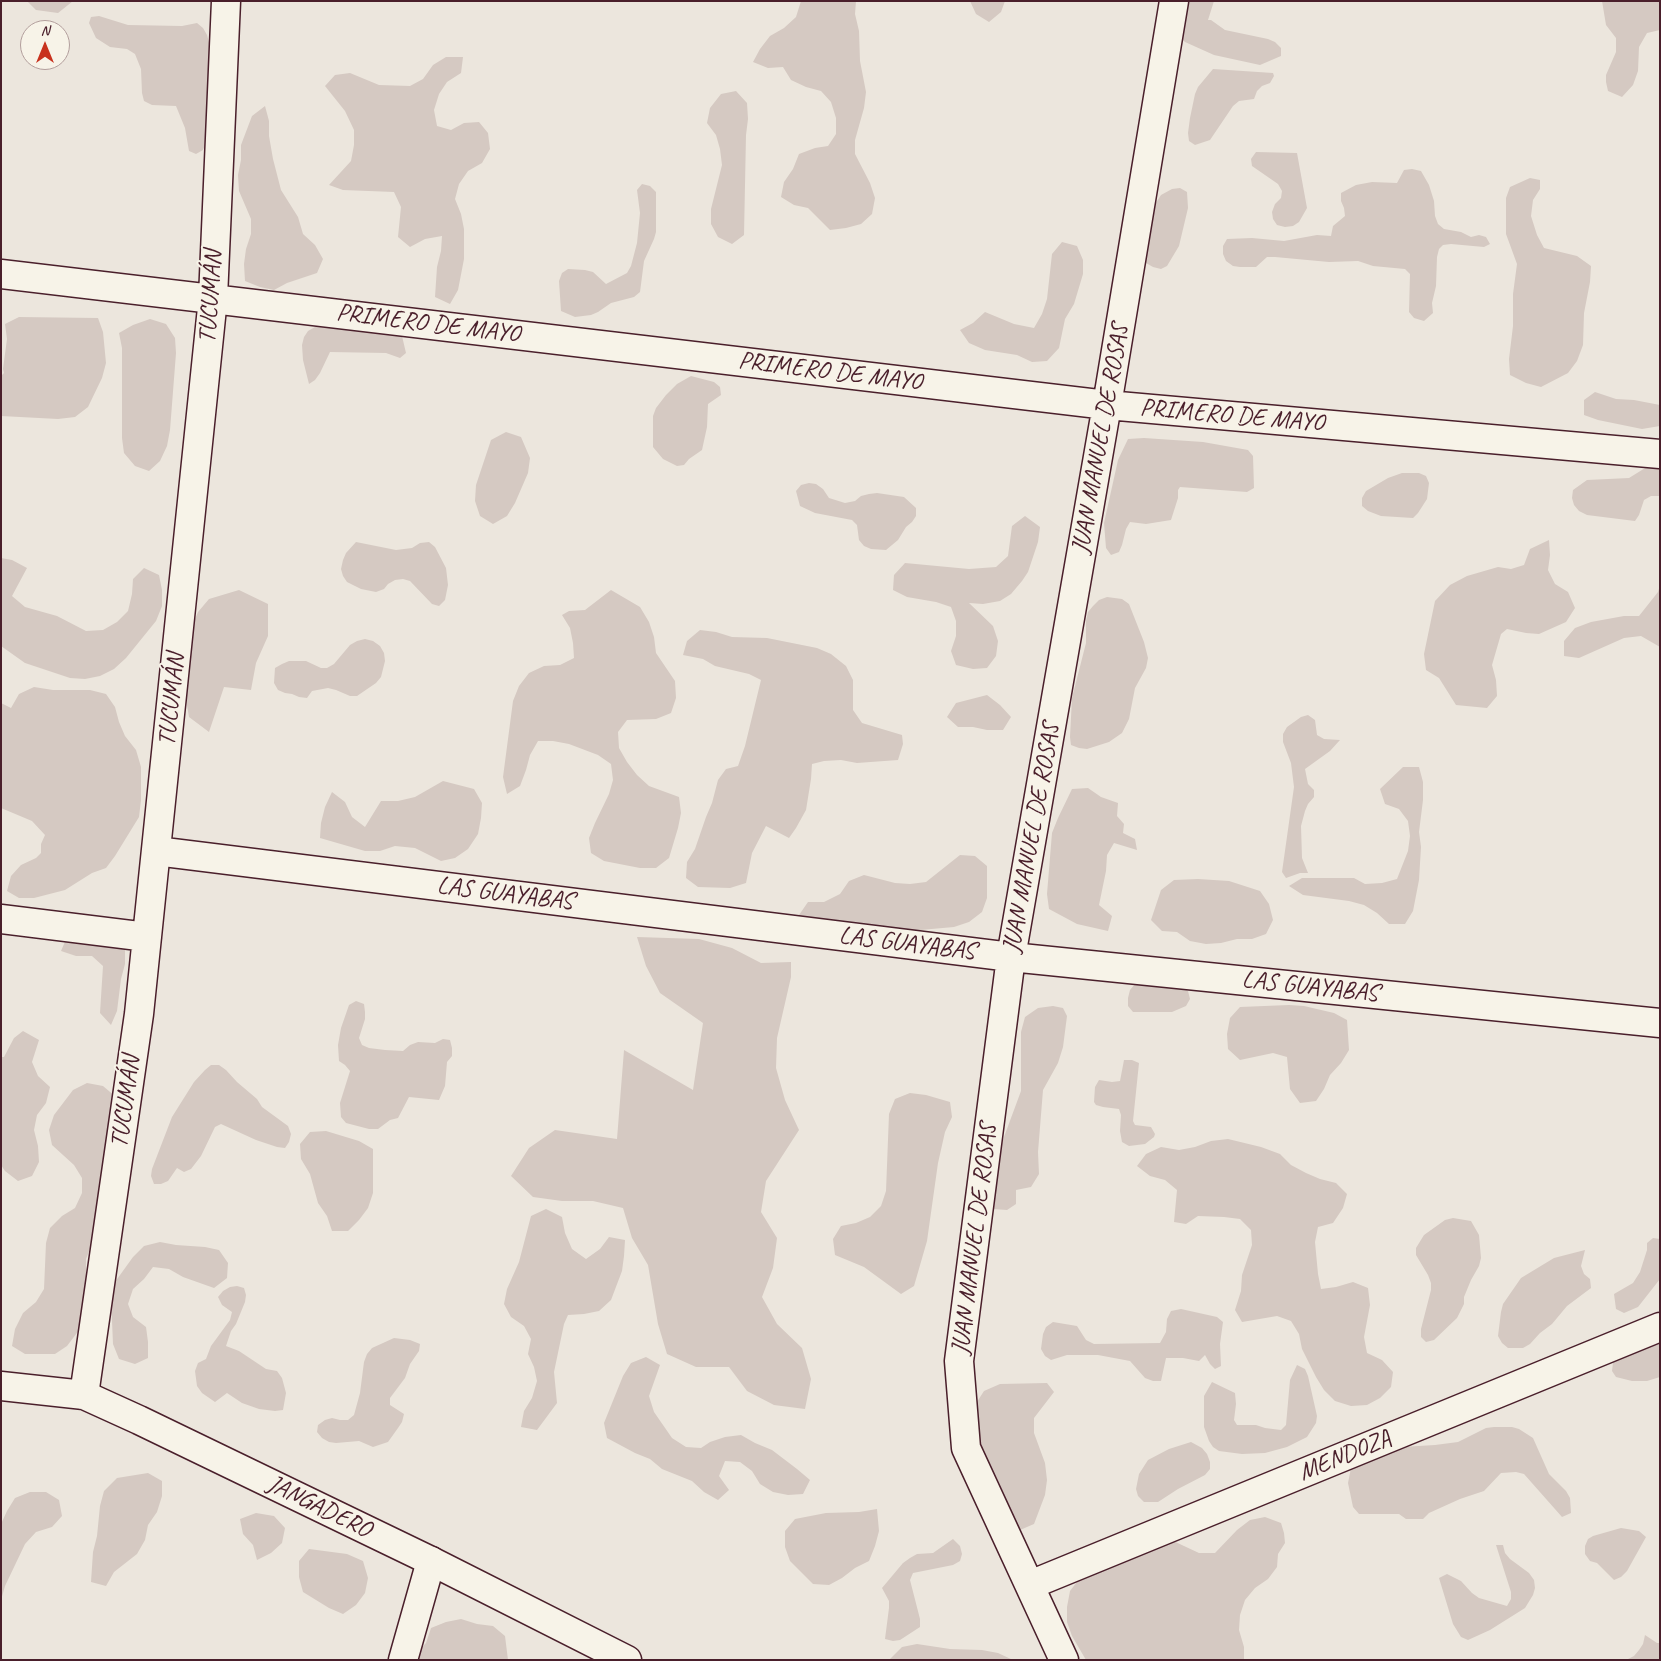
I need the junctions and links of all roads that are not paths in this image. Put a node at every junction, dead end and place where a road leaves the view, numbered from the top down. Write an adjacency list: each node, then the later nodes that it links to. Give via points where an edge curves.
1 (226, 1): 4 (street, TUCUMÁN)
2 (1174, 1): 5 (street, JUAN MANUEL DE ROSAS)
3 (1, 274): 4 (street, PRIMERO DE MAYO)
4 (213, 298): 5 (street, PRIMERO DE MAYO); 7 (street, TUCUMÁN)
5 (1107, 405): 6 (street, PRIMERO DE MAYO); 10 (street, JUAN MANUEL DE ROSAS)
6 (1660, 454)
7 (156, 851): 9 (street, TUCUMÁN); 10 (street, LAS GUAYABAS)
8 (1, 918): 9 (street)
9 (147, 937): 14 (street, TUCUMÁN, via 139,1014)
10 (1011, 957): 11 (street, LAS GUAYABAS); 16 (street, JUAN MANUEL DE ROSAS, via 959,1361 966,1448)
11 (1660, 1023)
12 (1660, 1327): 16 (street, MENDOZA)
13 (1, 1386): 14 (street, JANGADERO)
14 (84, 1395): 15 (street, JANGADERO)
15 (431, 1561): 17 (street); 18 (street, JANGADERO)
16 (1030, 1585): 19 (street, JUAN MANUEL DE ROSAS)
17 (403, 1660)
18 (627, 1660)
19 (1064, 1660)

